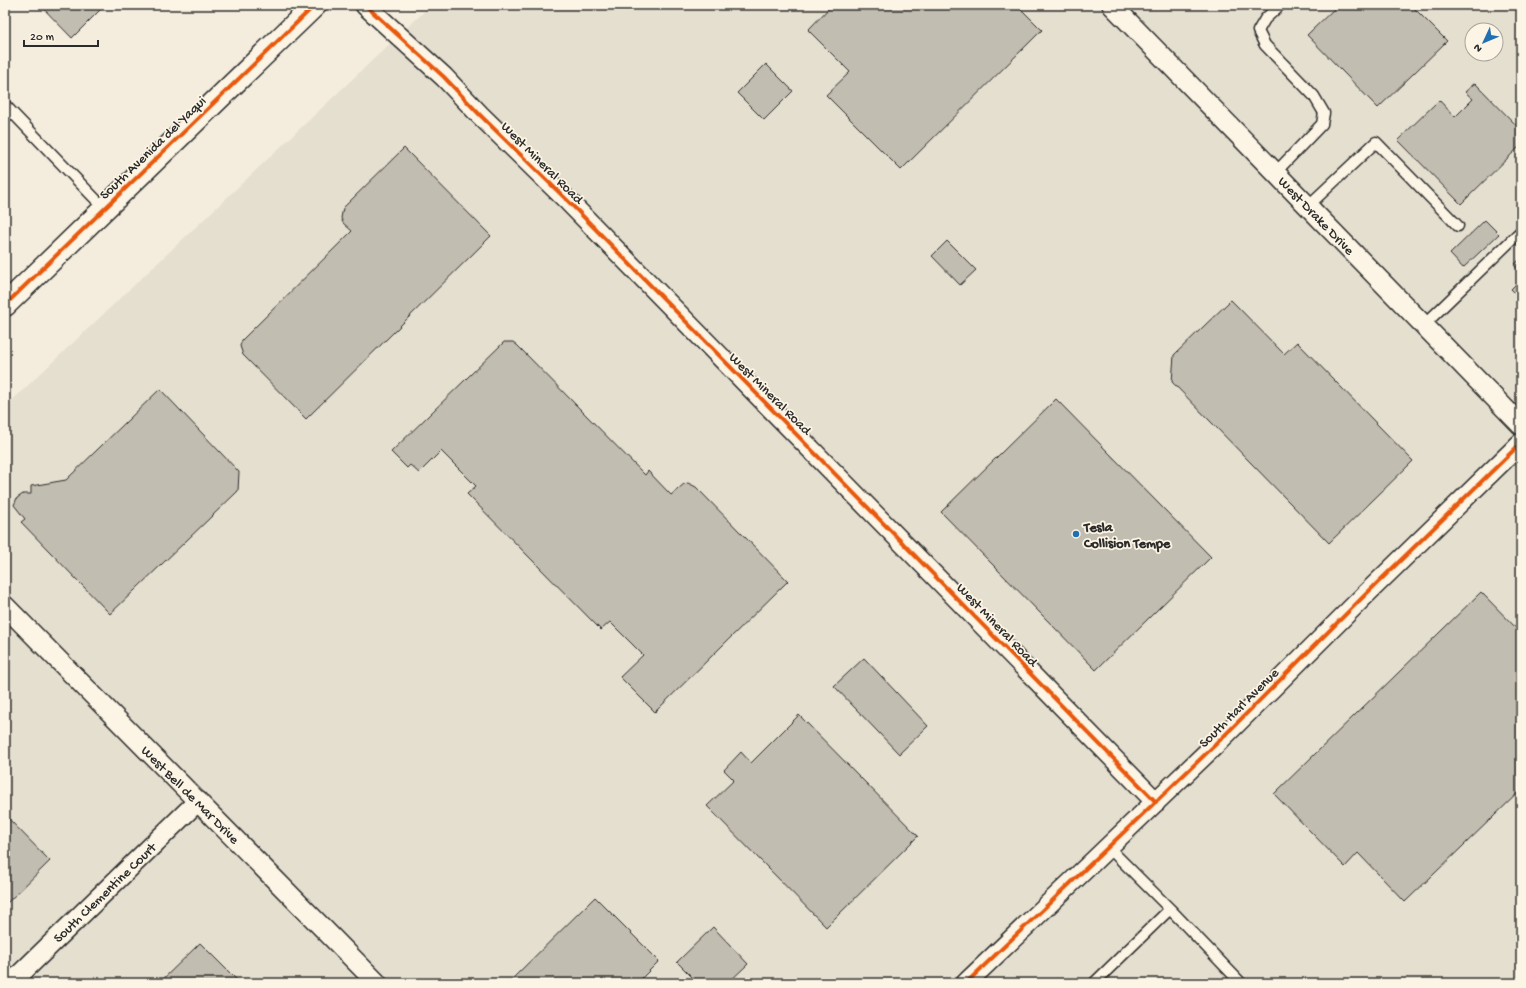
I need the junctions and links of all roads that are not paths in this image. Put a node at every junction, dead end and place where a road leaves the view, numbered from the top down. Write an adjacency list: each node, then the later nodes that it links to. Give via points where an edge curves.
1 (315, 5): 8 (street, South Avenida del Yaqui)
2 (365, 5): 17 (street, West Mineral Road, via 444,77 569,202)
3 (1112, 5): 6 (street, West Drake Drive)
4 (1280, 5): 6 (lane, via 1258,31 1265,45 1314,96 1324,113 1322,124)
5 (5, 105): 8 (lane)
6 (1275, 173): 7 (street, West Drake Drive)
7 (1308, 206): 9 (lane, via 1376,142); 12 (street, West Drake Drive)
8 (104, 208): 11 (street, South Avenida del Yaqui)
9 (1458, 226)
10 (1521, 231): 12 (lane)
11 (5, 305)
12 (1424, 325): 13 (street, West Drake Drive)
13 (1521, 425)
14 (1521, 443): 17 (street, South Harl Avenue)
15 (5, 606): 16 (street, West Bell de Mar Drive)
16 (198, 801): 20 (street, South Clementine Court); 21 (street, West Bell de Mar Drive)
17 (1156, 802): 18 (street, South Harl Avenue)
18 (1108, 847): 19 (lane); 22 (street, South Harl Avenue)
19 (1170, 909): 23 (lane); 24 (lane)
20 (11, 983)
21 (377, 983)
22 (966, 983)
23 (1094, 983)
24 (1241, 983)

